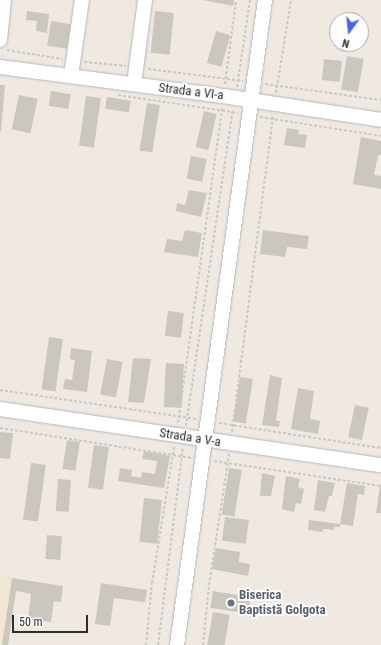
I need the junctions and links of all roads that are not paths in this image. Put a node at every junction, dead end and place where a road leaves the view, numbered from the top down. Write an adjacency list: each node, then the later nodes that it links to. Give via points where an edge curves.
1 (4, 0): 5 (street)
2 (82, 0): 7 (street)
3 (145, 0): 8 (street)
4 (265, 0): 9 (street)
5 (0, 40)
6 (0, 67): 7 (street, Strada a VI-a)
7 (70, 76): 8 (street, Strada a VI-a)
8 (134, 84): 9 (street, Strada a VI-a)
9 (251, 100): 10 (street, Strada a VI-a, via 273,112); 12 (street)
10 (381, 120)
11 (0, 410): 12 (street, Strada a V-a)
12 (204, 440): 13 (street, Strada a V-a); 14 (street)
13 (381, 465)
14 (177, 645)

